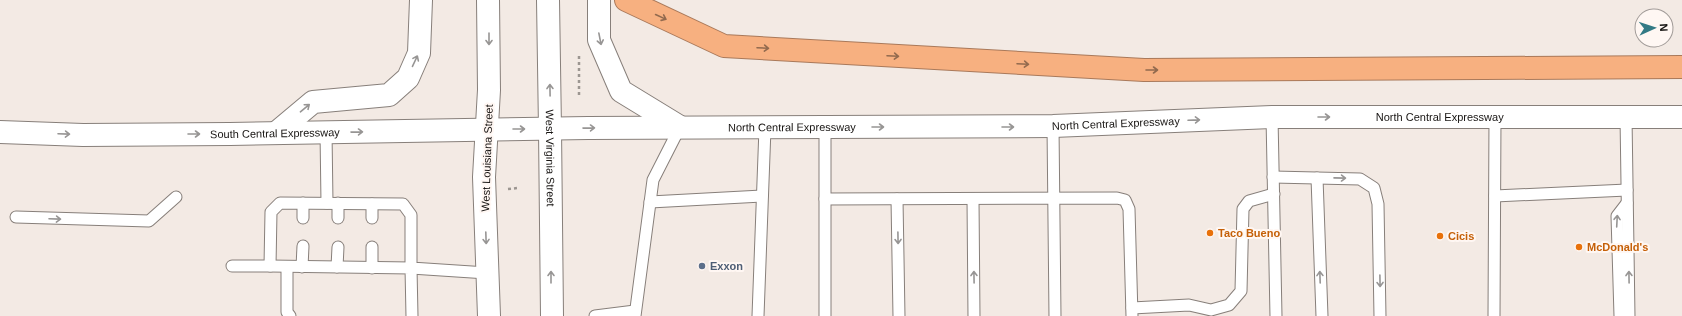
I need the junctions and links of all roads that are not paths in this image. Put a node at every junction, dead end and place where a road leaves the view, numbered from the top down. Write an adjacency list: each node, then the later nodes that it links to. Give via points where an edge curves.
1 (421, 0): 19 (main road, one-way to 1, via 313,102 388,95 408,78 419,53)
2 (488, 0): 15 (main road, West Louisiana Street, one-way to 15)
3 (548, 0): 16 (main road, West Virginia Street, one-way to 3)
4 (599, 0): 12 (main road, one-way to 12, via 599,40 621,91)
5 (626, 0): 6 (highway, one-way to 6, via 724,46 1144,70)
6 (1682, 67)
7 (1272, 117): 10 (main road, North Central Expressway, one-way to 10); 11 (main road, North Central Expressway, one-way to 7); 20 (lane)
8 (1626, 117): 9 (main road, North Central Expressway); 10 (main road, North Central Expressway); 22 (lane)
9 (1682, 117)
10 (1495, 118): 25 (lane)
11 (1053, 126): 14 (main road, North Central Expressway, one-way to 11); 30 (lane)
12 (680, 127): 13 (main road, North Central Expressway); 16 (main road, North Central Expressway, one-way to 12); 31 (lane, via 653,180)
13 (765, 128): 14 (main road, North Central Expressway); 24 (lane)
14 (825, 128): 27 (lane)
15 (487, 129): 16 (main road, South Central Expressway, one-way to 16); 18 (main road, South Central Expressway, one-way to 15); 50 (main road, West Louisiana Street, one-way to 50, via 484,177)
16 (550, 129): 56 (main road, West Virginia Street, one-way to 16)
17 (0, 132): 19 (main road, South Central Expressway, one-way to 19, via 82,135)
18 (326, 132): 19 (main road, South Central Expressway); 33 (lane)
19 (276, 133)
20 (1273, 177): 21 (lane); 23 (lane)
21 (1317, 178): 64 (lane, one-way to 21); 65 (lane, one-way to 65, via 1360,179 1374,188 1378,204)
22 (1627, 190): 25 (lane); 34 (lane)
23 (1274, 194): 51 (lane, via 1249,201 1243,209 1241,291 1229,305 1211,310 1189,305); 63 (lane)
24 (762, 196): 31 (lane); 58 (lane)
25 (1495, 196): 66 (lane)
26 (176, 197): 36 (lane, one-way to 26, via 149,222)
27 (825, 199): 28 (lane); 59 (lane)
28 (897, 199): 29 (lane); 60 (lane, one-way to 60)
29 (973, 199): 30 (lane); 61 (lane, one-way to 29)
30 (1054, 199): 51 (lane, via 1126,200 1129,209); 62 (lane)
31 (650, 202): 52 (lane)
32 (304, 203): 33 (lane); 37 (lane); 44 (lane, via 280,203 271,212)
33 (333, 203): 35 (lane); 38 (lane)
34 (1627, 203): 67 (lane, one-way to 34, via 1617,216); 68 (lane, one-way to 34)
35 (372, 204): 39 (lane); 49 (lane, via 403,204 411,215)
36 (16, 217)
37 (303, 218)
38 (338, 218)
39 (372, 218)
40 (303, 246): 46 (lane)
41 (338, 246): 47 (lane)
42 (372, 246): 48 (lane)
43 (232, 266): 44 (lane)
44 (270, 266): 45 (lane)
45 (287, 267): 46 (lane); 53 (lane, via 287,312)
46 (302, 267): 47 (lane)
47 (337, 267): 48 (lane)
48 (372, 268): 49 (lane)
49 (411, 268): 50 (lane); 54 (lane)
50 (487, 272): 55 (main road, West Louisiana Street)
51 (1132, 312)
52 (635, 314): 57 (lane)
53 (290, 316)
54 (412, 316)
55 (489, 316)
56 (552, 316)
57 (594, 316)
58 (758, 316)
59 (825, 316)
60 (899, 316)
61 (974, 316)
62 (1055, 316)
63 (1276, 316)
64 (1322, 316)
65 (1380, 316)
66 (1494, 316)
67 (1620, 316)
68 (1630, 316)

